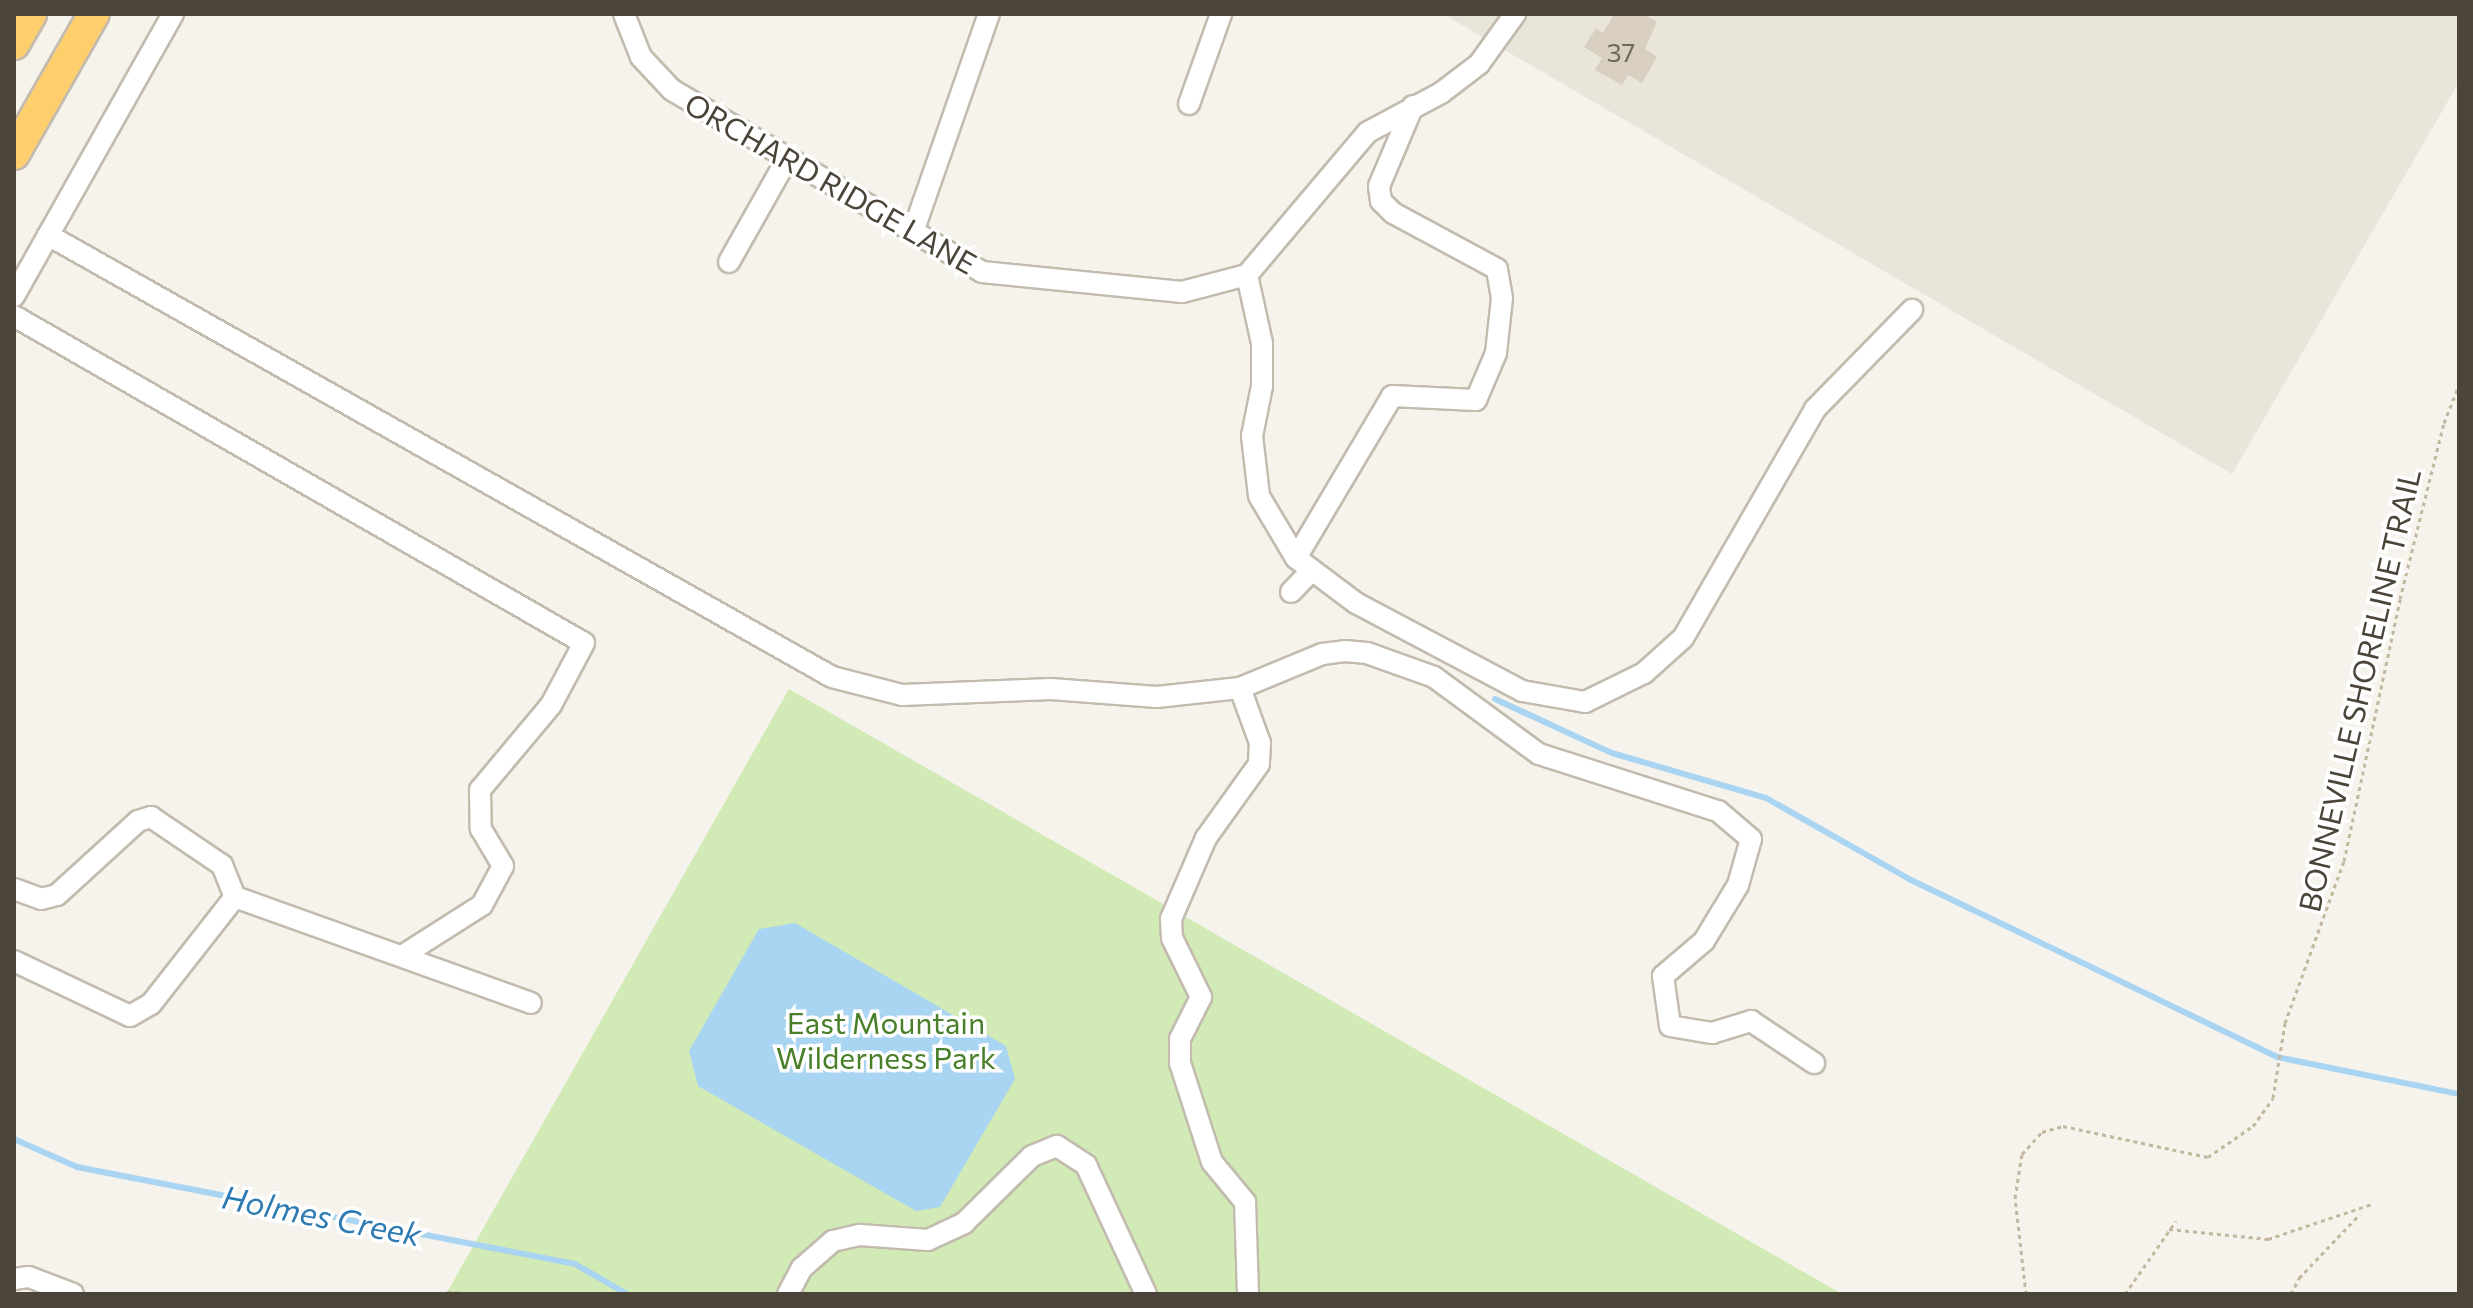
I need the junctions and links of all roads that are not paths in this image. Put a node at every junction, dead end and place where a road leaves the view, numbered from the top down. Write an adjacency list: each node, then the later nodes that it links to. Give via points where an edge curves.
1 (31, 14): 8 (highway)
2 (94, 14): 11 (highway)
3 (173, 14): 14 (street)
4 (624, 14): 12 (street, ORCHARD RIDGE LANE, via 641,57 660,81)
5 (989, 14): 13 (street)
6 (1221, 14): 9 (street)
7 (1510, 22): 10 (street, via 1479,64)
8 (14, 44)
9 (1189, 104)
10 (1413, 106): 16 (street, via 1368,132); 20 (street, via 1379,186 1381,201 1393,213 1497,269 1502,298 1496,353 1476,400 1392,396)
11 (14, 154)
12 (786, 161): 13 (street, ORCHARD RIDGE LANE); 15 (street)
13 (913, 232): 16 (street, ORCHARD RIDGE LANE, via 982,272 1068,284 1182,292)
14 (48, 235): 17 (street); 22 (street, via 832,677 902,695 1051,689 1157,697)
15 (729, 262)
16 (1247, 275): 20 (street, via 1262,343 1262,386 1252,436 1259,496)
17 (14, 296)
18 (1912, 310): 20 (street, via 1815,409 1683,638 1644,673 1585,702 1522,691 1356,603)
19 (14, 316): 25 (street, via 584,643 551,705 480,790 481,829 503,866 482,905)
20 (1304, 564): 21 (street)
21 (1291, 592)
22 (1240, 688): 28 (street, via 1322,654 1367,653 1434,677 1539,754 1718,811 1751,839 1738,885 1704,941 1663,976 1670,1026 1712,1033 1751,1021); 33 (street, via 1260,743 1259,764 1206,838 1171,919 1172,938 1201,997 1180,1039 1180,1063 1212,1162 1245,1202)
23 (14, 889): 24 (street, via 41,899 57,895 138,821 151,817 222,865)
24 (235, 897): 25 (street); 26 (street, via 151,1004 130,1016)
25 (402, 956): 27 (street)
26 (14, 961)
27 (531, 1003)
28 (1814, 1063)
29 (14, 1279): 30 (street, via 29,1277)
30 (73, 1294)
31 (788, 1294): 32 (street, via 802,1268 833,1241 860,1235 916,1241 942,1235 977,1213 1032,1156 1057,1146 1086,1165)
32 (1146, 1294)
33 (1248, 1294)

